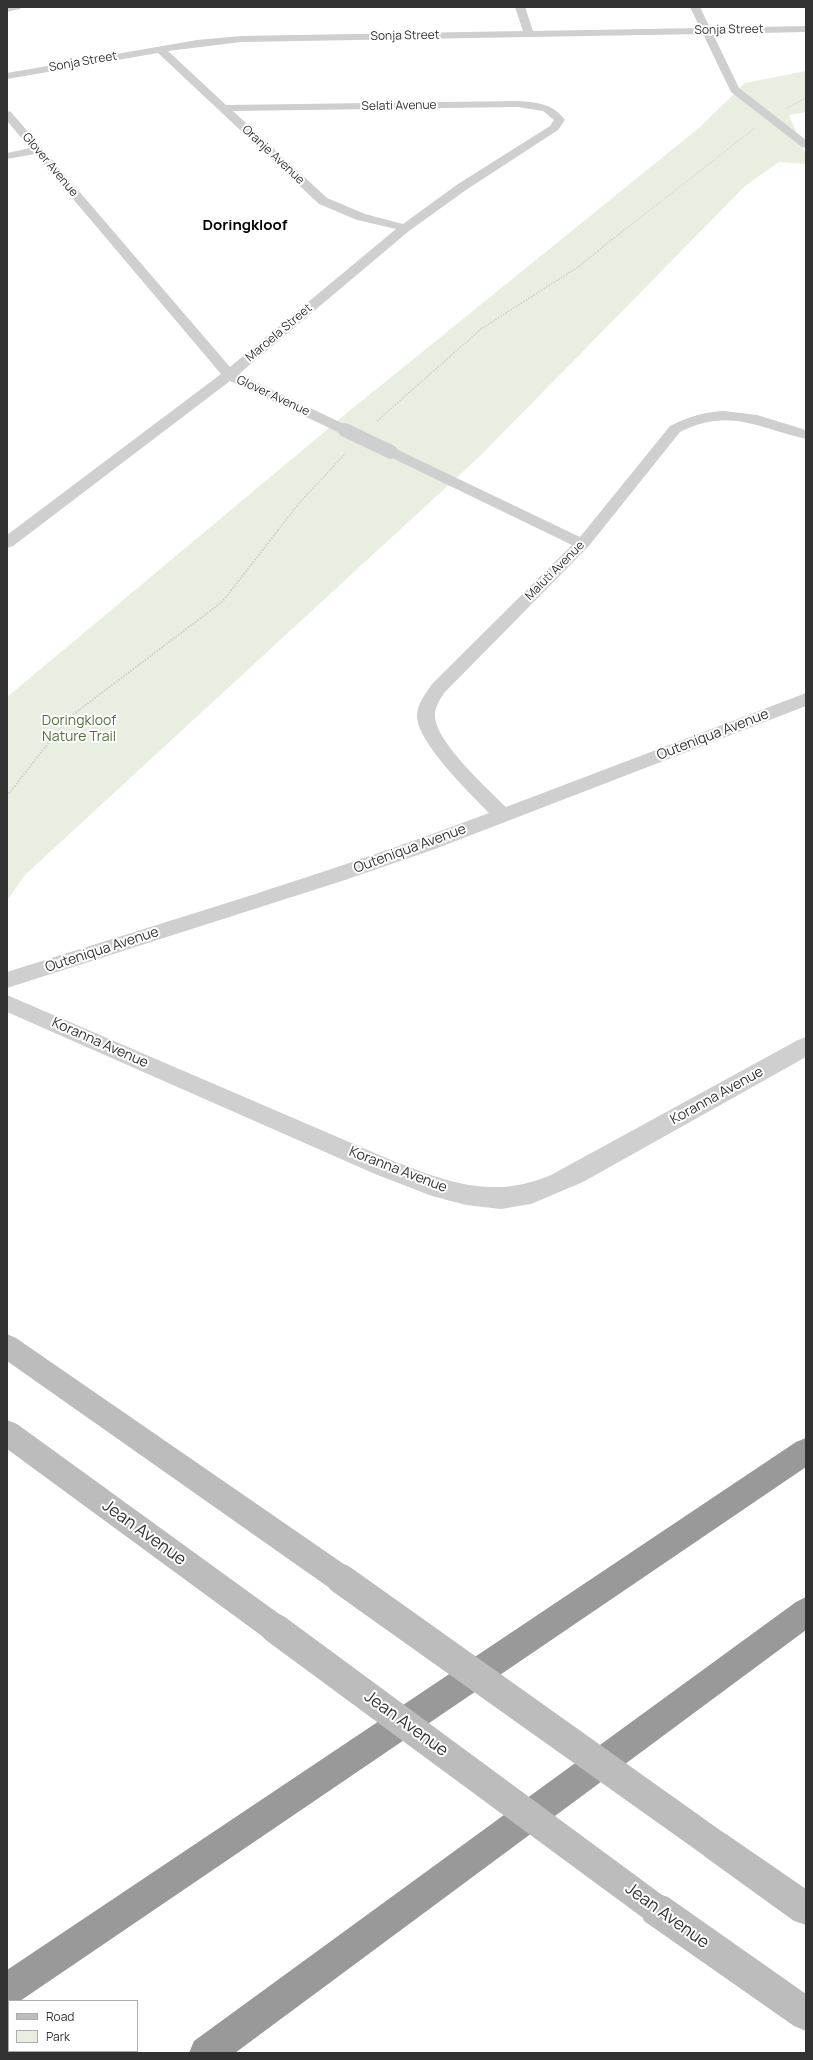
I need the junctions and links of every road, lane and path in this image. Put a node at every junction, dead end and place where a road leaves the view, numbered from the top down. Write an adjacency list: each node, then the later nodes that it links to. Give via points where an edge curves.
1 (17, 7): 4 (street)
2 (520, 7): 7 (street)
3 (695, 7): 6 (street)
4 (7, 9)
5 (806, 29): 6 (street, Sonja Street)
6 (706, 31): 7 (street, Sonja Street); 15 (street, via 735,90)
7 (529, 34): 8 (street, Sonja Street, via 241,39)
8 (160, 49): 9 (street, Sonja Street); 11 (street, Oranje Avenue)
9 (7, 76)
10 (806, 98): 12 (path)
11 (223, 108): 14 (street, Selati Avenue, via 518,104 552,111 560,120); 18 (street, Oranje Avenue, via 323,201 361,217)
12 (785, 109)
13 (7, 114): 16 (street, Glover Avenue)
14 (554, 128): 18 (street, Maroela Street, via 462,187)
15 (806, 145)
16 (37, 150): 17 (street); 19 (street, Glover Avenue)
17 (7, 156)
18 (405, 228): 19 (street, Maroela Street)
19 (229, 375): 21 (street, Maroela Street); 22 (street, Glover Avenue, bridge)
20 (806, 435): 22 (street, Maluti Avenue, via 757,419 737,416 701,417 686,422 666,440)
21 (7, 543)
22 (582, 544): 24 (street, Maluti Avenue, via 438,688 428,704 426,720 434,738 464,775)
23 (806, 699): 24 (street, Outeniqua Avenue)
24 (503, 816): 25 (street, Outeniqua Avenue, via 335,876)
25 (7, 980)
26 (7, 1003): 27 (street, Koranna Avenue, via 398,1173 462,1194 495,1198 519,1196 549,1186 605,1158)
27 (806, 1046)
28 (7, 1346): 32 (main road, bridge)
29 (7, 1433): 34 (main road, Jean Avenue, bridge, via 656,1909)
30 (806, 1451): 33 (highway)
31 (806, 1612): 35 (highway)
32 (806, 1909)
33 (7, 1990)
34 (806, 2014)
35 (206, 2053)

